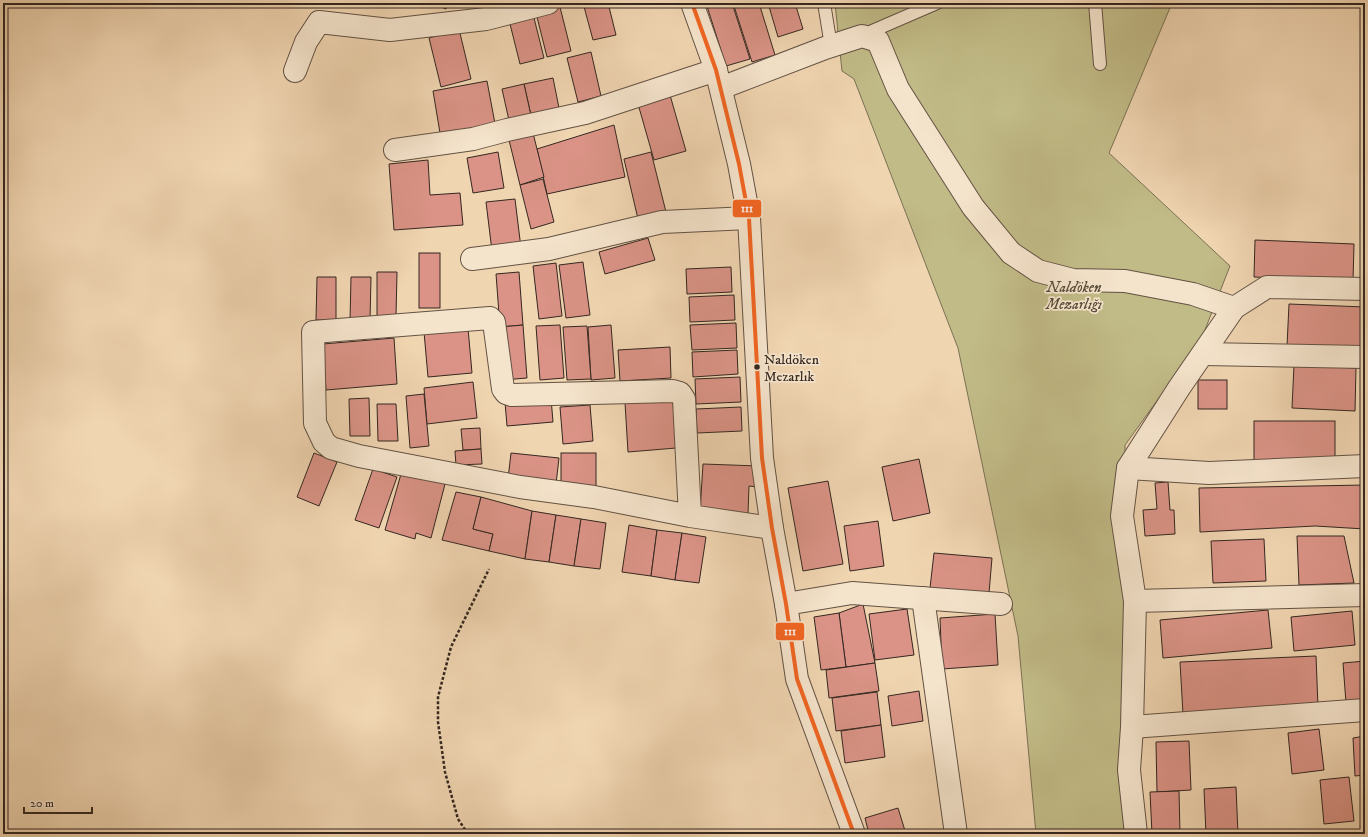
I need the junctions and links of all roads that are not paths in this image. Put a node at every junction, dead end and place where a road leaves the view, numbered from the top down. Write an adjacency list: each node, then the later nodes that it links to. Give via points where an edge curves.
1 (548, 3): 9 (street, via 486,18 390,30 319,22 306,42)
2 (692, 3): 10 (street)
3 (824, 3): 7 (lane)
4 (936, 3): 6 (lane)
5 (1095, 3): 8 (lane)
6 (862, 36): 7 (street); 15 (street, via 878,41 898,89 973,207 1011,252 1038,271 1073,280 1125,281 1193,294)
7 (831, 46): 10 (street)
8 (1100, 64)
9 (295, 71)
10 (719, 79): 11 (street, via 473,139); 12 (street)
11 (395, 150)
12 (749, 218): 13 (street, via 662,222 549,249); 21 (street, via 762,458)
13 (472, 259)
14 (1365, 289): 15 (street, via 1267,286)
15 (1234, 308): 16 (street)
16 (1203, 354): 17 (street); 19 (street)
17 (1365, 357)
18 (1365, 466): 19 (street, via 1209,472)
19 (1128, 468): 24 (street, via 1122,516)
20 (690, 516): 20 (street, via 594,497 514,486 359,456 331,448 324,442 315,423 313,332 490,318 494,322 503,389 506,393 680,393 684,399); 21 (street)
21 (772, 528): 25 (street)
22 (1365, 595): 24 (street)
23 (923, 598): 25 (street, via 852,593); 26 (street); 30 (street)
24 (1135, 601): 28 (street)
25 (786, 604): 29 (street, via 797,679)
26 (1001, 604)
27 (1365, 710): 28 (street)
28 (1132, 727): 31 (street, via 1129,770)
29 (854, 834)
30 (956, 834)
31 (1136, 834)

